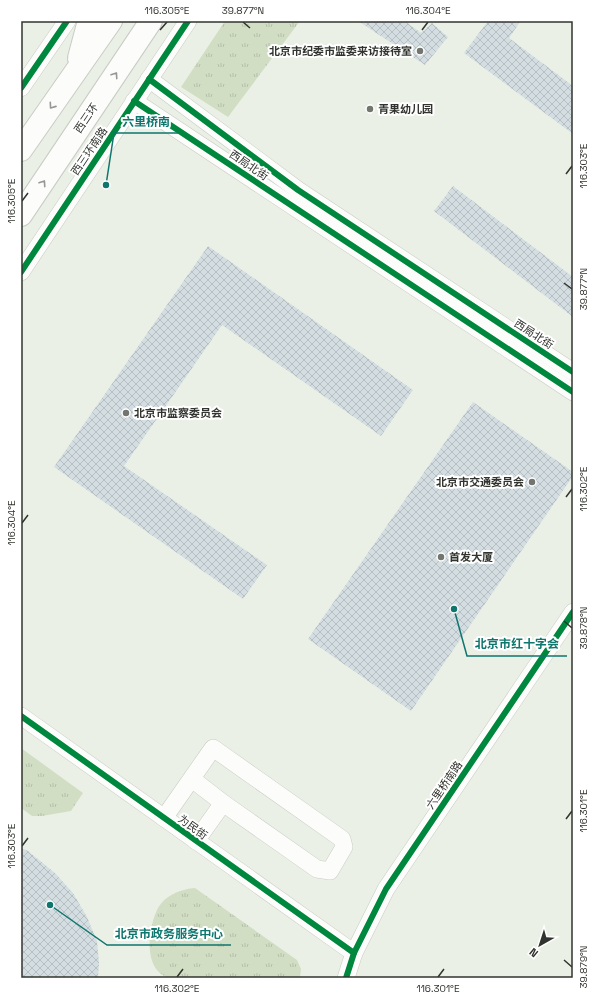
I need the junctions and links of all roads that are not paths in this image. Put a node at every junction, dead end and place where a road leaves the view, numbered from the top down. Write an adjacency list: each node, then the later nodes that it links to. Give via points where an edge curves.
1 (67, 21): 8 (street)
2 (92, 21): 6 (highway, via 87,28)
3 (111, 21): 6 (highway)
4 (152, 21): 11 (highway, 西三环, one-way to 4)
5 (188, 21): 7 (street, 西三环南路)
6 (75, 74): 10 (highway, one-way to 10)
7 (148, 79): 9 (street, 西三环南路); 13 (street, 西局北街, via 298,190)
8 (21, 88)
9 (134, 101): 12 (street, 西三环南路); 14 (street, 西局北街)
10 (21, 150)
11 (21, 215)
12 (21, 272)
13 (573, 372)
14 (573, 392)
15 (573, 612): 21 (street, 六里桥南路, via 386,889)
16 (21, 716): 19 (street, 为民街)
17 (192, 779): 18 (street); 18 (street, via 213,748 342,839 344,847 330,871 317,869); 19 (street)
18 (223, 803): 20 (street)
19 (164, 818): 20 (street, 为民街)
20 (196, 841): 21 (street, 为民街)
21 (354, 953): 22 (street, 六里桥南路)
22 (346, 978)

